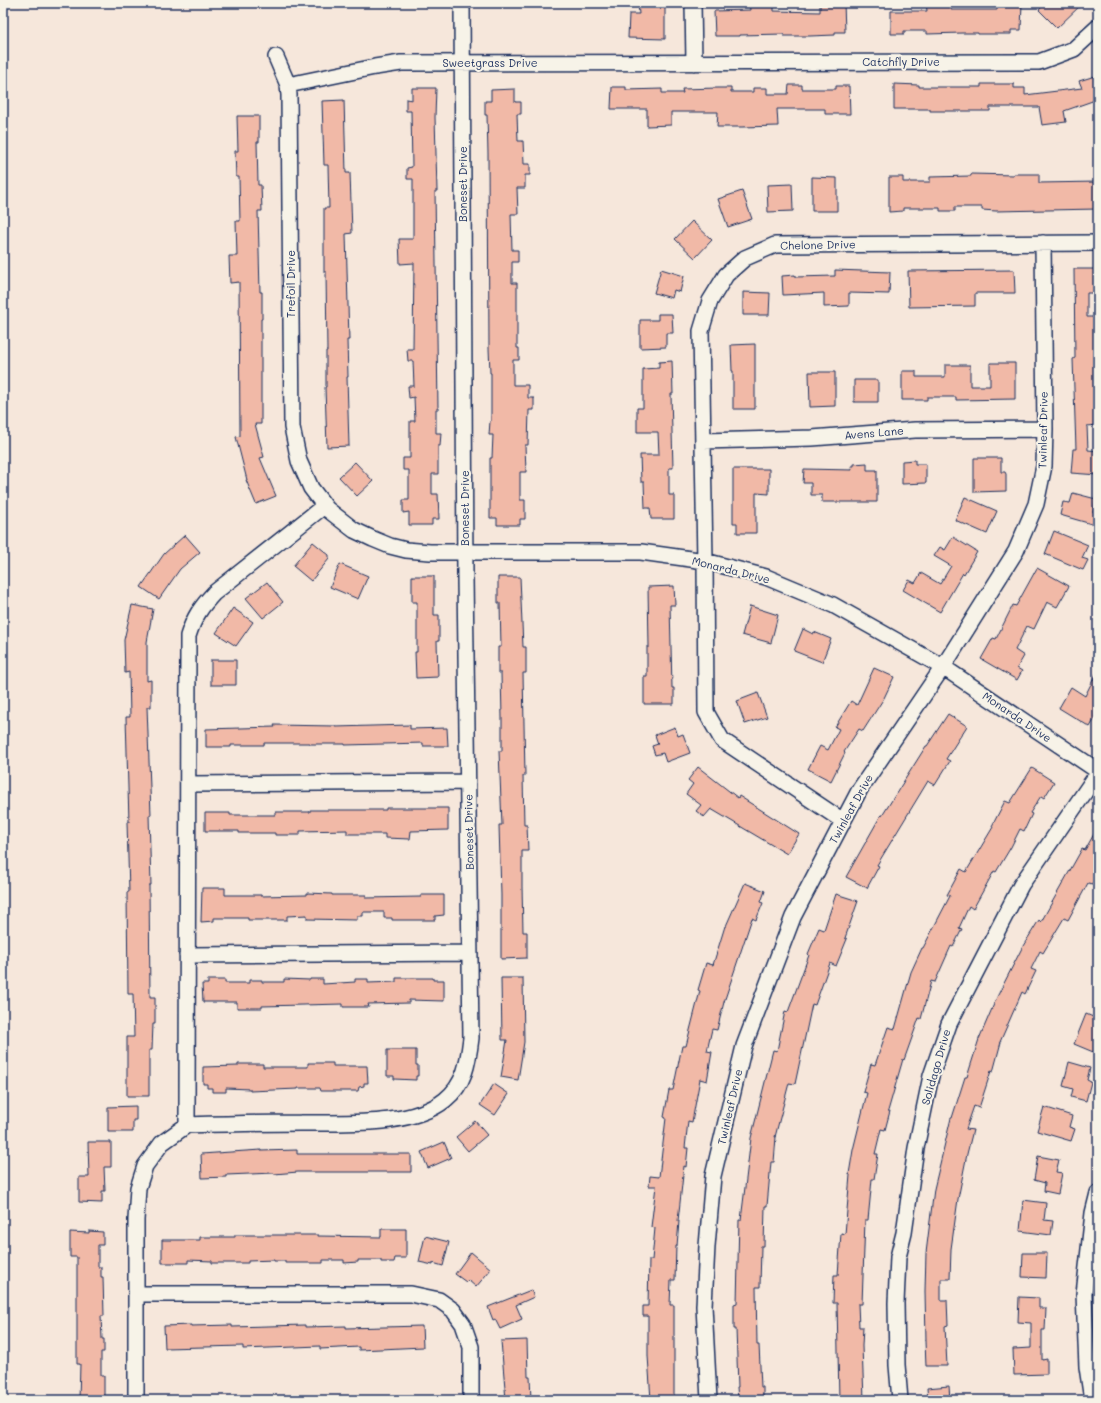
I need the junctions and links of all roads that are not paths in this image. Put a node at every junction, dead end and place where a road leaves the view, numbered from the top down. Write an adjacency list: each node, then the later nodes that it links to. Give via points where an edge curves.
1 (462, 3): 5 (street, Boneset Drive)
2 (693, 3): 6 (street)
3 (1098, 27): 6 (street, Catchfly Drive, via 1074,49 1039,62)
4 (276, 57): 7 (street, Trefoil Drive)
5 (463, 63): 6 (street, Sweetgrass Drive); 7 (street, Sweetgrass Drive, via 390,64); 13 (street, Boneset Drive)
6 (694, 63)
7 (288, 85): 12 (street, Trefoil Drive, via 292,427 299,461 311,488)
8 (1043, 243): 9 (street); 10 (street, Twinleaf Drive); 11 (street, Chelone Drive, via 775,245 745,258 726,275 710,301 701,331)
9 (1098, 243)
10 (1045, 429): 11 (street, Avens Lane, via 916,430 812,438); 15 (street, Twinleaf Drive, via 1044,466 1036,504 1016,551)
11 (703, 441): 14 (street, Chelone Drive)
12 (324, 506): 13 (street, Monarda Drive, via 354,530 390,546 406,550); 18 (street, via 214,593 193,620 187,650)
13 (465, 552): 14 (street, Monarda Drive, via 641,552); 17 (street, Boneset Drive)
14 (705, 562): 15 (street, Monarda Drive, via 766,576 833,605); 19 (street, Chelone Drive, via 706,712 722,740)
15 (943, 667): 16 (street, Monarda Drive); 19 (street, Twinleaf Drive, via 860,789)
16 (1098, 772): 28 (street, Solidago Drive, via 1021,885 949,1024 931,1076 898,1257 896,1311)
17 (468, 782): 18 (street); 20 (street, Boneset Drive)
18 (188, 784): 21 (street)
19 (843, 821): 27 (street, Twinleaf Drive, via 793,917 744,1046 714,1176 707,1246 704,1306)
20 (470, 953): 21 (street); 22 (street, Boneset Drive, via 471,1038 468,1065 461,1083 445,1100 423,1113 387,1121)
21 (187, 955): 22 (street)
22 (187, 1125): 24 (street, via 162,1143 146,1166 138,1188)
23 (1098, 1193): 29 (street, via 1093,1213 1084,1294 1087,1367)
24 (136, 1294): 25 (street); 26 (street, via 411,1294 439,1300 453,1310 463,1324 471,1347)
25 (136, 1400)
26 (471, 1400)
27 (709, 1400)
28 (900, 1400)
29 (1092, 1400)

